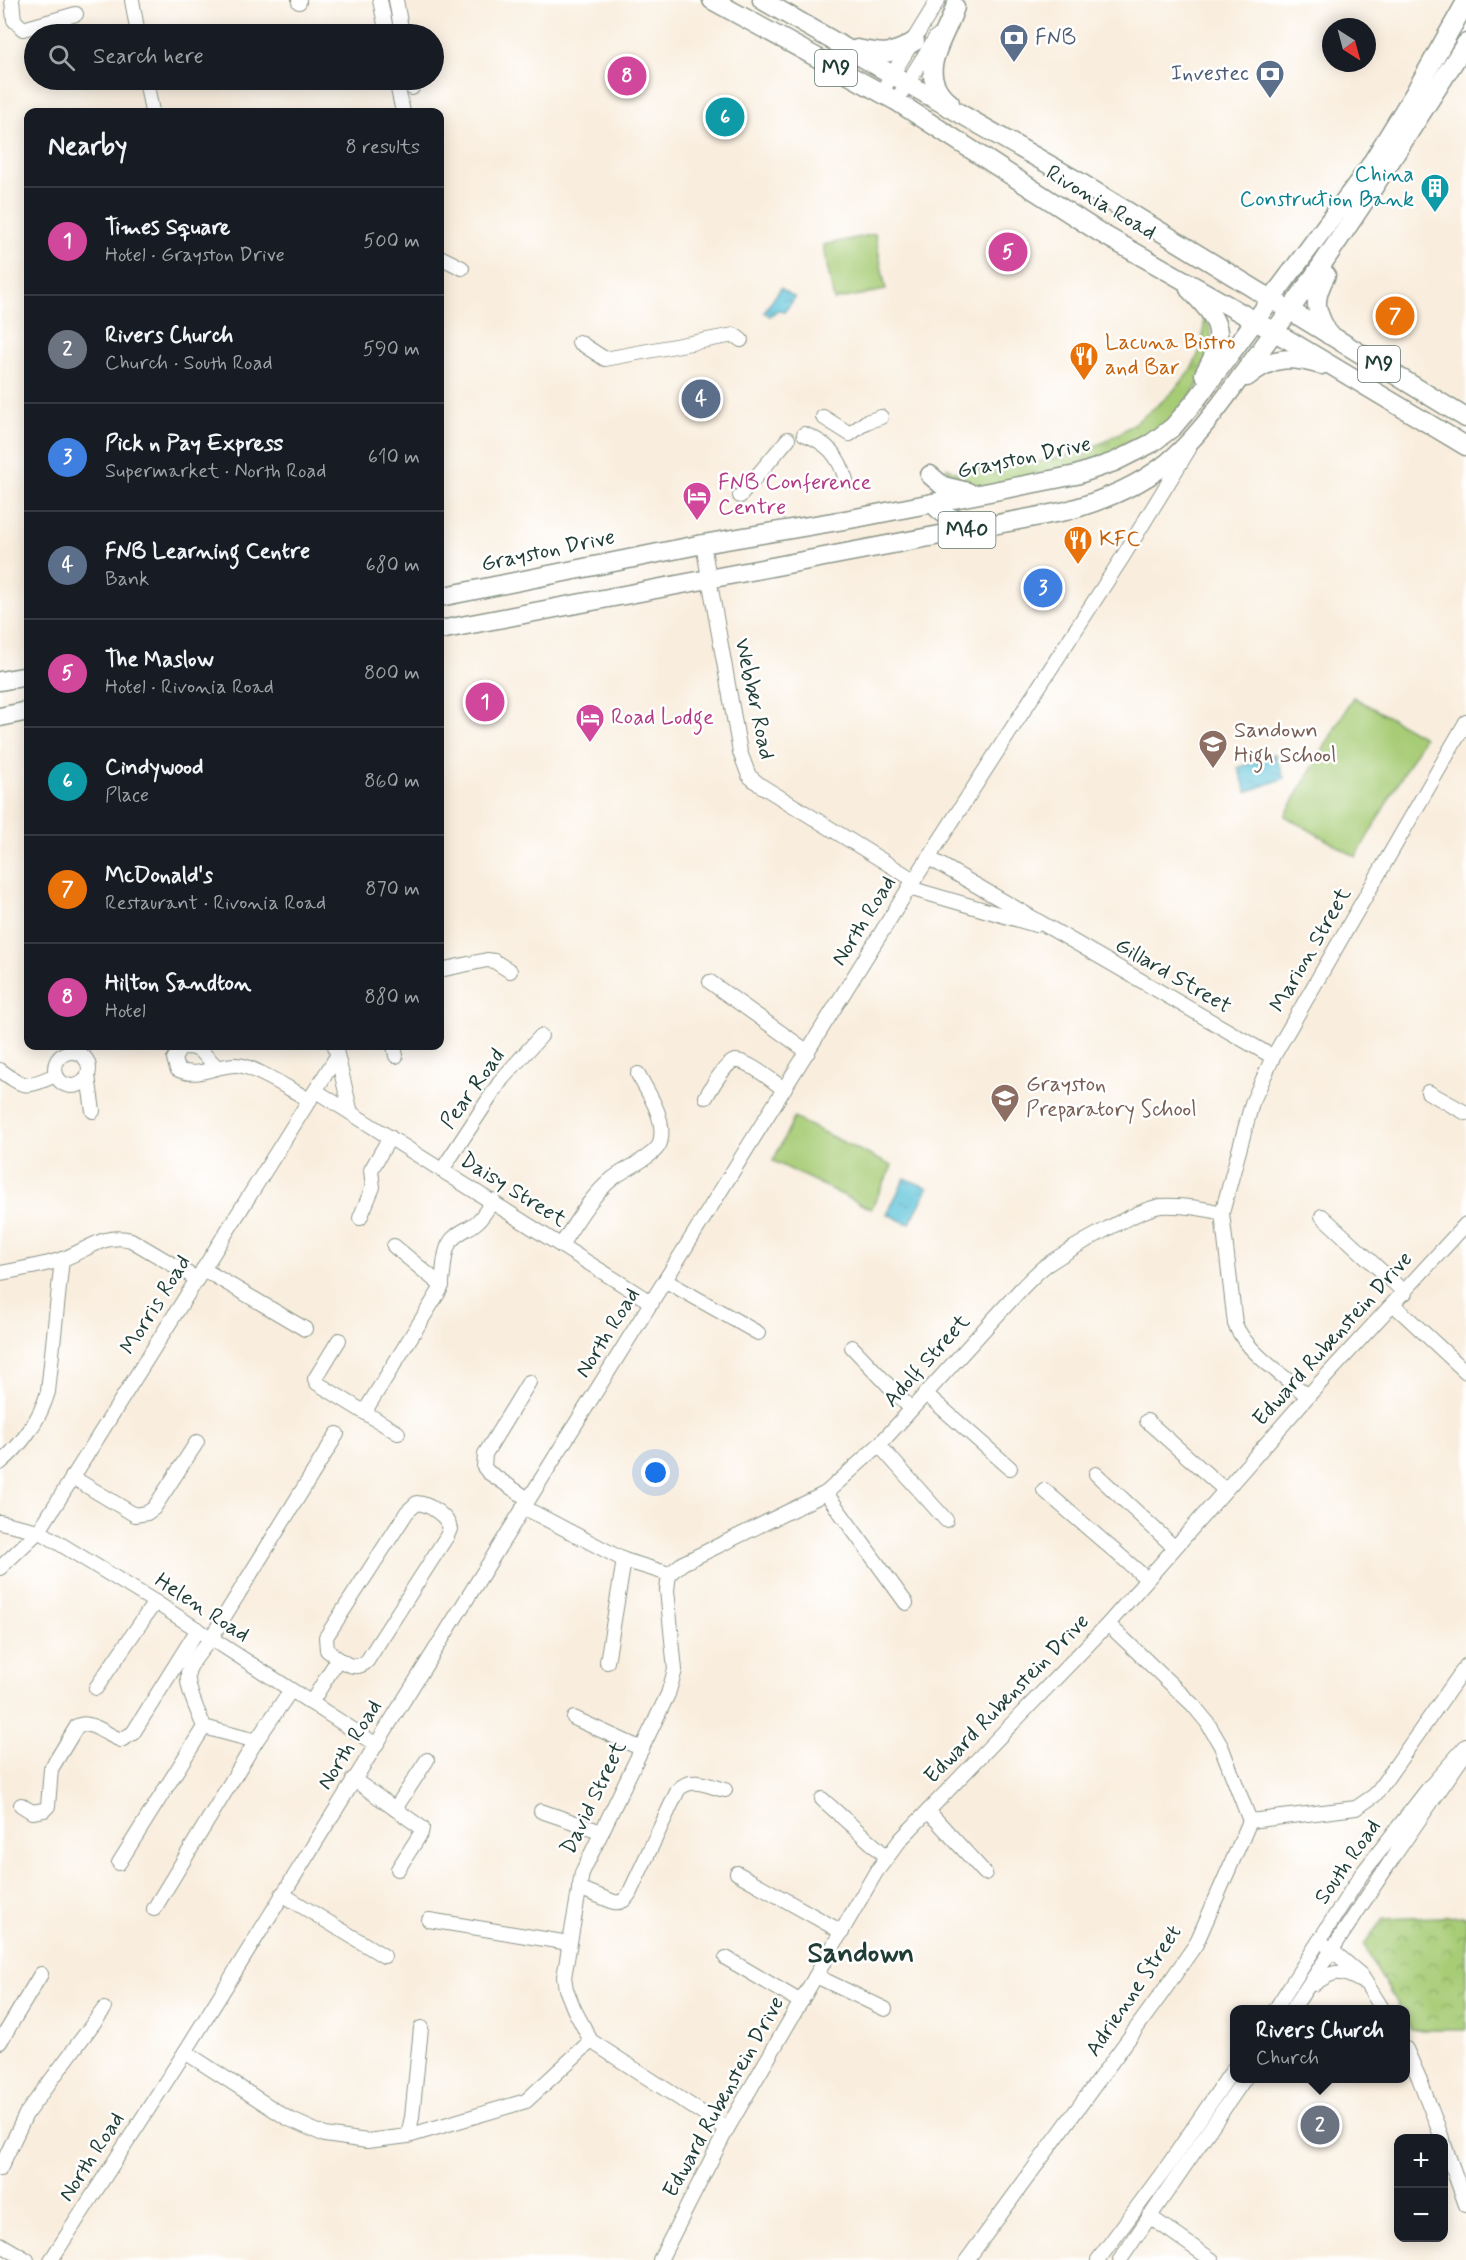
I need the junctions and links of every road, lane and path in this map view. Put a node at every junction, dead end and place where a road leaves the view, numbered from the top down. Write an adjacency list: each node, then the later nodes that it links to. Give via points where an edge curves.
1 (12, 0): 14 (street, via 14,20)
2 (132, 0): 11 (street)
3 (380, 0): 12 (street)
4 (396, 0): 13 (street)
5 (712, 0): 21 (main road, Rivonia Road / M9)
6 (762, 0): 17 (main road, Rivonia Road / M9)
7 (951, 2): 15 (street); 18 (street); 24 (main road, via 932,67 937,88)
8 (1466, 2): 29 (main road, Grayston Drive / M40, via 1368,169)
9 (76, 14): 10 (street)
10 (41, 24)
11 (136, 24)
12 (385, 24)
13 (400, 24)
14 (24, 29)
15 (915, 41): 17 (main road, via 891,54); 18 (street)
16 (1466, 43): 25 (main road, M40)
17 (844, 46): 18 (main road, Rivonia Road / M9)
18 (901, 79): 21 (street); 24 (main road, Rivonia Road / M9)
19 (148, 90): 22 (street)
20 (398, 90): 23 (street)
21 (888, 97): 28 (main road, Rivonia Road / M9, via 1070,214)
22 (151, 108)
23 (402, 108)
24 (963, 114): 29 (main road, Rivonia Road / M9)
25 (1362, 207): 30 (main road, M40); 34 (main road, via 1317,295 1317,312)
26 (444, 259): 27 (street)
27 (462, 268)
28 (1178, 277): 31 (main road, Rivonia Road / M9); 43 (main road, via 1211,313 1219,338 1215,356)
29 (1270, 299): 30 (main road, Rivonia Road / M9); 31 (main road, Grayston Drive / M40)
30 (1290, 312): 32 (main road, M40); 34 (main road, Rivonia Road / M9)
31 (1255, 320): 32 (main road, Rivonia Road / M9); 43 (main road, Grayston Drive / M40)
32 (1275, 331): 38 (main road, Rivonia Road / M9); 39 (main road, M40)
33 (733, 335): 37 (street, via 679,341)
34 (1329, 335): 42 (main road, Rivonia Road / M9)
35 (579, 342): 37 (street, via 605,359)
36 (623, 348): 37 (street)
37 (639, 354)
38 (1346, 373): 39 (main road, via 1304,361 1279,359 1260,367); 47 (main road, Rivonia Road / M9)
39 (1224, 397): 44 (main road, M40)
40 (823, 417): 41 (street, via 850,434)
41 (881, 417)
42 (1466, 418)
43 (1173, 427): 50 (main road, Grayston Drive / M40, via 1142,448 1094,470)
44 (1201, 430): 53 (main road, M40, via 1165,465 1114,495 1066,511); 63 (street, North Road)
45 (804, 434): 49 (street, via 830,450 840,462)
46 (789, 439): 51 (street)
47 (1466, 446)
48 (930, 476): 50 (main road, via 946,487)
49 (846, 480)
50 (984, 494): 52 (main road, Grayston Drive / M40)
51 (740, 496)
52 (933, 502): 53 (main road, via 947,516); 54 (main road, Grayston Drive / M40)
53 (982, 527): 55 (main road, M40)
54 (703, 544): 55 (street, Webber Road); 56 (main road, Grayston Drive / M40)
55 (710, 578): 57 (main road, M40); 64 (street, Webber Road, via 740,752 749,776)
56 (444, 596)
57 (444, 629)
58 (24, 677): 59 (main road)
59 (0, 681)
60 (24, 712): 61 (main road)
61 (0, 717)
62 (1466, 722): 73 (street, Marion Street)
63 (929, 858): 64 (street, North Road); 65 (street, Gillard Street)
64 (911, 884): 65 (street, Gillard Street); 72 (street, North Road)
65 (1053, 929): 73 (street, Gillard Street)
66 (444, 968): 67 (street, via 487,960)
67 (510, 971)
68 (710, 982): 72 (street)
69 (541, 1036): 87 (street, Pear Road, via 502,1079)
70 (336, 1051): 81 (street, Morris Road); 84 (street)
71 (87, 1052): 77 (street, via 63,1054 57,1061); 78 (street)
72 (808, 1052): 79 (street, North Road)
73 (1273, 1057): 89 (street, Marion Street, via 1252,1103)
74 (217, 1067): 81 (street, Daisy Street, via 246,1066)
75 (0, 1070): 77 (street, via 28,1086)
76 (638, 1074): 93 (street, via 657,1110 660,1143 654,1152 613,1178 591,1199)
77 (56, 1075): 78 (street, via 71,1086)
78 (88, 1076): 83 (street)
79 (784, 1089): 82 (street, via 739,1060 728,1065); 98 (street, North Road)
80 (1428, 1092): 85 (street)
81 (313, 1095): 84 (street, Daisy Street); 97 (street, Morris Road)
82 (706, 1097)
83 (93, 1112)
84 (351, 1113): 86 (street, Daisy Street)
85 (1466, 1113)
86 (390, 1137): 87 (street, Daisy Street); 91 (street, via 372,1170 373,1187)
87 (442, 1170): 88 (street, Daisy Street)
88 (493, 1201): 93 (street, Daisy Street); 99 (street, via 478,1221 450,1242)
89 (1222, 1213): 109 (street, Adolf Street, via 1161,1206 1148,1209 1056,1259 1021,1288); 110 (street, via 1239,1334)
90 (1323, 1216): 100 (street)
91 (360, 1218)
92 (1466, 1224): 100 (street, Edward Rubenstein Drive)
93 (561, 1245): 101 (street, Daisy Street)
94 (394, 1246): 99 (street)
95 (62, 1259): 96 (street); 97 (street, via 100,1241 124,1238); 118 (street, via 45,1403 16,1449)
96 (0, 1273)
97 (200, 1274): 103 (street); 121 (street, Morris Road)
98 (666, 1281): 101 (street, North Road); 104 (street)
99 (441, 1286): 112 (street)
100 (1405, 1293): 102 (street, Edward Rubenstein Drive)
101 (652, 1303): 125 (street, North Road)
102 (1394, 1305): 107 (street); 110 (street, Edward Rubenstein Drive)
103 (305, 1329)
104 (758, 1333)
105 (339, 1340): 112 (street, via 315,1379 320,1386)
106 (852, 1347): 111 (street)
107 (1465, 1369)
108 (529, 1382): 125 (street, via 485,1454 484,1467)
109 (926, 1394): 111 (street, Adolf Street); 119 (street)
110 (1308, 1396): 123 (street, Edward Rubenstein Drive)
111 (912, 1409): 117 (street, Adolf Street)
112 (365, 1411): 114 (street)
113 (1147, 1421): 123 (street)
114 (398, 1433)
115 (337, 1434): 138 (street)
116 (197, 1442): 121 (street, via 154,1508 142,1515 135,1515)
117 (879, 1445): 124 (street, Adolf Street); 126 (street)
118 (0, 1463)
119 (1010, 1468)
120 (1096, 1474): 129 (street)
121 (72, 1477): 128 (street, Morris Road)
122 (1044, 1490): 133 (street)
123 (1225, 1490): 129 (street, Edward Rubenstein Drive)
124 (826, 1493): 132 (street, Adolf Street, via 682,1563); 135 (street)
125 (525, 1503): 130 (street); 148 (street, North Road)
126 (946, 1520)
127 (0, 1522): 128 (street, Helen Road)
128 (39, 1531): 131 (street, Morris Road); 134 (street, Helen Road)
129 (1174, 1547): 133 (street, Edward Rubenstein Drive)
130 (624, 1560): 132 (street); 140 (street)
131 (0, 1568)
132 (669, 1574): 150 (street, David Street, via 675,1670)
133 (1147, 1579): 136 (street, Edward Rubenstein Drive)
134 (154, 1602): 137 (street, Helen Road); 142 (street)
135 (906, 1603)
136 (1108, 1624): 159 (street, Edward Rubenstein Drive); 160 (street, via 1207,1722 1221,1746)
137 (198, 1629): 138 (street, Helen Road); 156 (street, via 133,1733 121,1740 88,1724 77,1726 51,1769 48,1806 32,1812)
138 (211, 1638): 143 (street, Helen Road); 146 (street, via 187,1675)
139 (339, 1659): 139 (street, via 327,1650 327,1638 407,1512 417,1503 446,1518 450,1529 447,1536 367,1661 354,1667); 144 (street)
140 (607, 1662)
141 (1466, 1666): 160 (street, via 1367,1803 1356,1808)
142 (96, 1688)
143 (291, 1690): 144 (street, Helen Road); 147 (street)
144 (311, 1703): 148 (street, Helen Road)
145 (574, 1718): 150 (street)
146 (204, 1727): 147 (street); 163 (street)
147 (256, 1741): 169 (street)
148 (375, 1744): 153 (street, North Road)
149 (1466, 1746): 172 (street, South Road, via 1361,1875)
150 (642, 1749): 161 (street, David Street)
151 (1466, 1752): 174 (street, South Road)
152 (427, 1760): 157 (street)
153 (353, 1779): 157 (street); 168 (street, North Road)
154 (724, 1790): 167 (street, via 691,1781 683,1784 625,1900 614,1902)
155 (822, 1799): 162 (street)
156 (21, 1805)
157 (395, 1809): 164 (street, via 423,1830)
158 (541, 1811): 161 (street)
159 (928, 1811): 162 (street, Edward Rubenstein Drive); 166 (street)
160 (1250, 1821): 205 (street, Adrienne Street, via 1196,1944)
161 (602, 1832): 167 (street, David Street)
162 (887, 1857): 171 (street, Edward Rubenstein Drive)
163 (119, 1863)
164 (398, 1869)
165 (737, 1873): 171 (street)
166 (985, 1873)
167 (579, 1887): 173 (street, David Street)
168 (282, 1894): 175 (street); 190 (street, North Road)
169 (154, 1909)
170 (429, 1920): 173 (street)
171 (842, 1932): 178 (street, Edward Rubenstein Drive)
172 (1320, 1941): 174 (street); 182 (street, South Road)
173 (569, 1943): 188 (street, David Street, via 566,1989)
174 (1332, 1950): 179 (street); 180 (street, South Road)
175 (384, 1956)
176 (726, 1958): 181 (street)
177 (41, 1974): 189 (street)
178 (816, 1976): 181 (street, Edward Rubenstein Drive); 186 (street)
179 (1368, 1985): 180 (street, via 1335,1972); 184 (street)
180 (1307, 1988): 183 (street, South Road)
181 (801, 2002): 194 (street, Edward Rubenstein Drive)
182 (1278, 2005)
183 (1295, 2005)
184 (1380, 2005)
185 (104, 2009): 198 (street, via 26,2114)
186 (885, 2009)
187 (421, 2028): 196 (street)
188 (591, 2041): 194 (street, David Street); 196 (street, via 526,2101)
189 (0, 2042)
190 (185, 2052): 196 (street, via 308,2128 367,2141); 203 (street, North Road)
191 (1410, 2058): 195 (street)
192 (1230, 2074): 206 (street)
193 (1242, 2083): 200 (street)
194 (726, 2129): 204 (street, Edward Rubenstein Drive)
195 (1440, 2134)
196 (408, 2136)
197 (1448, 2157): 199 (street)
198 (0, 2169)
199 (1466, 2205)
200 (1149, 2216): 207 (street); 208 (street)
201 (0, 2244): 202 (street)
202 (27, 2260)
203 (51, 2260)
204 (660, 2260)
205 (967, 2260)
206 (1098, 2260)
207 (1120, 2260)
208 (1212, 2260)

